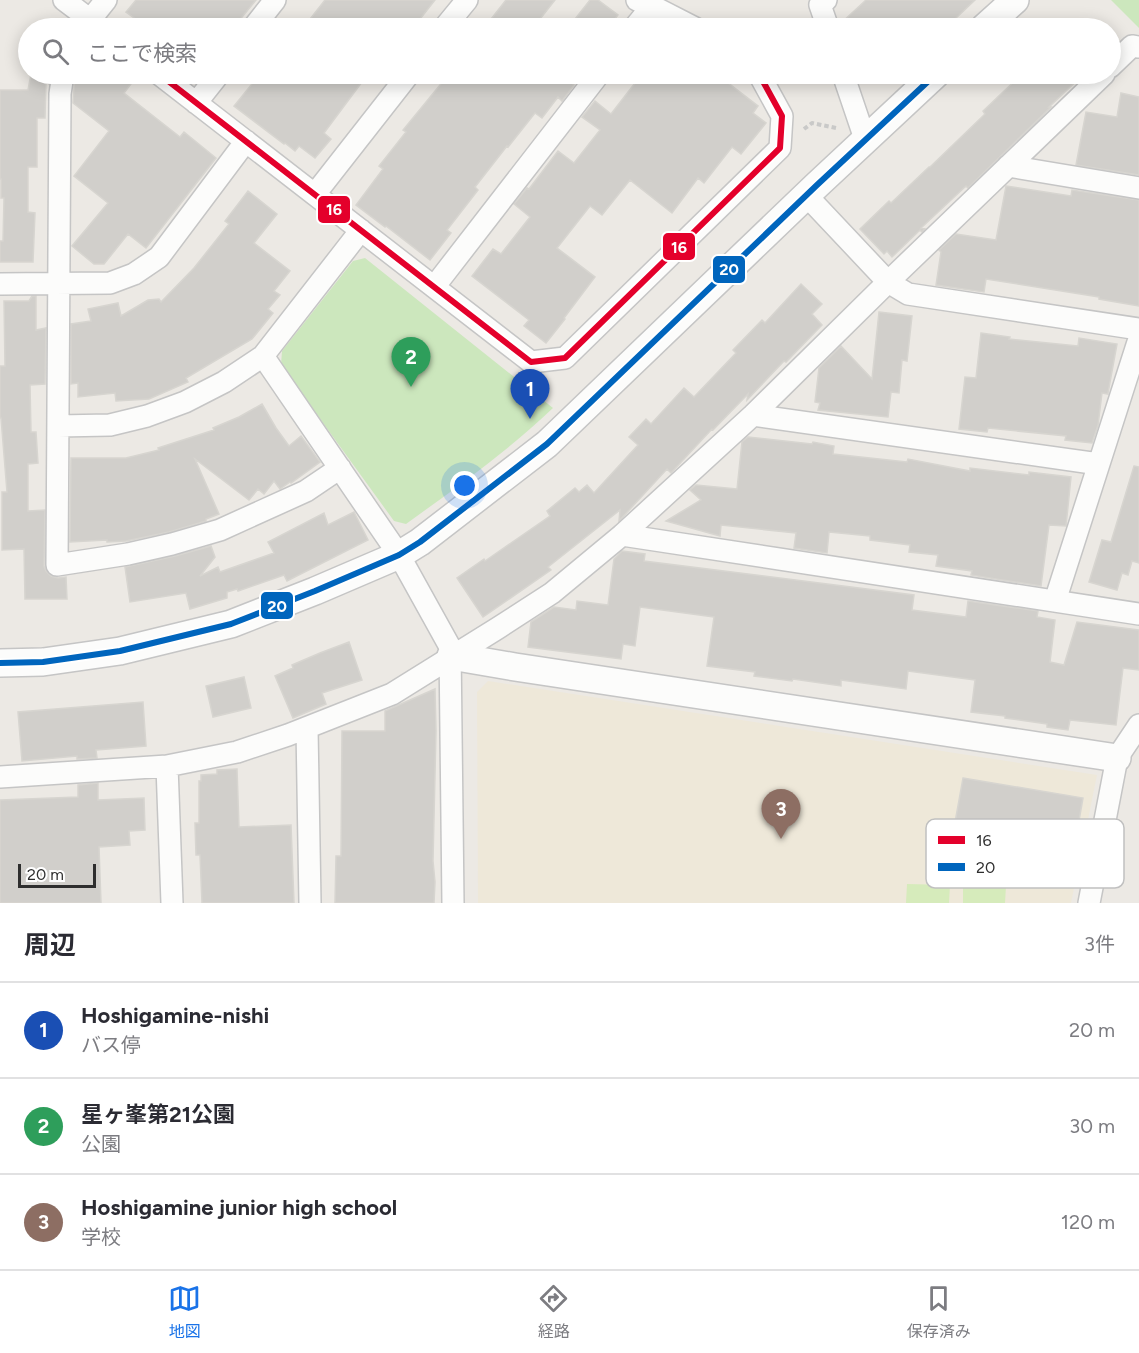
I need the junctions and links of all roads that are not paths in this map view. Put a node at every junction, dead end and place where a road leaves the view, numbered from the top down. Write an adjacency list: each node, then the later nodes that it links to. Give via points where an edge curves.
1 (64, 0): 8 (street)
2 (106, 0): 9 (street)
3 (275, 0): 10 (street)
4 (467, 0): 11 (street)
5 (826, 0): 14 (street, via 820,5)
6 (1015, 0): 15 (street)
7 (645, 3): 12 (street); 13 (street)
8 (83, 18)
9 (96, 18)
10 (261, 18)
11 (452, 18)
12 (638, 18)
13 (675, 18)
14 (825, 18)
15 (995, 18)
16 (1139, 47): 17 (street, via 1132,46)
17 (1121, 56)
18 (62, 84): 37 (street)
19 (172, 84): 27 (street)
20 (211, 84): 27 (street)
21 (401, 84): 32 (street)
22 (591, 84): 38 (street)
23 (764, 84): 38 (street, via 782,116 780,148 565,358 531,362)
24 (846, 84): 28 (street)
25 (925, 84): 28 (street)
26 (1094, 84): 30 (street)
27 (196, 103): 29 (street)
28 (864, 140): 33 (street)
29 (246, 141): 32 (street); 37 (street, via 159,257 134,274 110,283)
30 (1008, 166): 31 (street); 35 (street)
31 (1139, 188)
32 (315, 194): 34 (street)
33 (806, 195): 35 (street); 47 (street, via 547,444)
34 (361, 230): 38 (street); 41 (street)
35 (888, 282): 39 (street, via 908,294); 42 (street)
36 (0, 284): 37 (street)
37 (59, 284): 43 (street)
38 (434, 287)
39 (1139, 329)
40 (1139, 339): 44 (street)
41 (263, 356): 43 (street, via 224,382 147,416 110,425); 45 (street)
42 (753, 415): 44 (street); 46 (street)
43 (58, 426): 45 (street, via 57,565 128,554 220,530 306,491)
44 (1099, 464): 48 (street)
45 (340, 468): 47 (street)
46 (622, 535): 48 (street); 50 (street, via 552,592)
47 (399, 555): 50 (street, via 450,647); 51 (street, via 231,624 120,651 43,662)
48 (1055, 601): 49 (street)
49 (1139, 614)
50 (451, 656): 53 (street, via 392,694); 54 (street); 61 (street)
51 (0, 663)
52 (1139, 725): 54 (street)
53 (307, 728): 55 (street, via 237,752); 60 (street)
54 (1117, 758): 57 (street)
55 (167, 766): 56 (street); 59 (street)
56 (0, 777)
57 (1105, 819)
58 (1092, 888): 62 (street)
59 (172, 903)
60 (310, 903)
61 (453, 903)
62 (1089, 903)

